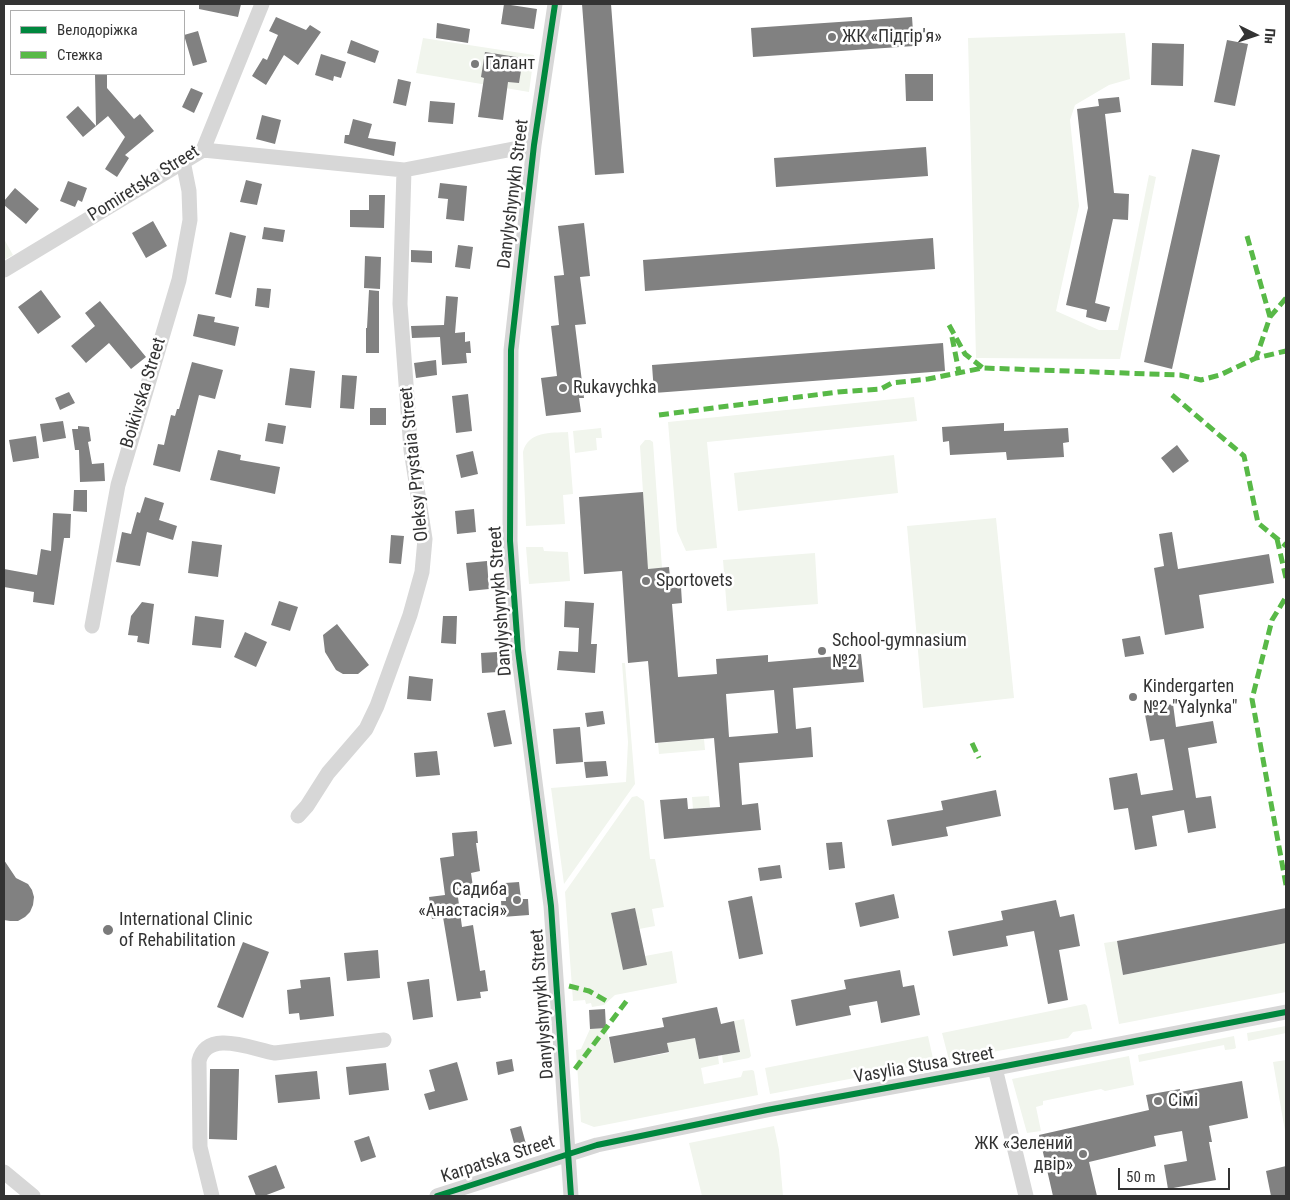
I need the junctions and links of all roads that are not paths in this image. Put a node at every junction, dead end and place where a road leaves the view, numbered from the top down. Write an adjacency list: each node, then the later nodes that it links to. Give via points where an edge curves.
1 (262, 4): 4 (street, Pomiretska Street)
2 (555, 4): 3 (street, Danylyshynykh Street)
3 (534, 146): 6 (street); 13 (street, Danylyshynykh Street, via 510,353 510,541 518,650 551,906)
4 (203, 150): 5 (street, Pomiretska Street); 6 (street)
5 (183, 161): 7 (street, Pomiretska Street); 8 (street, Boikivska Street, via 190,191 190,220 180,271 121,476)
6 (404, 170): 9 (street, Oleksy Prystaia Street, via 400,304 411,450 425,539 422,572 410,615 366,729 328,773)
7 (4, 270)
8 (92, 626)
9 (298, 816)
10 (1286, 1012): 12 (street, Vasylia Stusa Street)
11 (384, 1040): 16 (street, via 275,1053 224,1043 206,1048 199,1061 199,1133 202,1162)
12 (995, 1068): 13 (street, Vasylia Stusa Street, via 767,1110); 19 (street)
13 (568, 1153): 17 (street, Karpatska Street); 18 (street, Danylyshynykh Street)
14 (4, 1172): 15 (street)
15 (33, 1196)
16 (212, 1196)
17 (437, 1196)
18 (571, 1196)
19 (1026, 1196)

